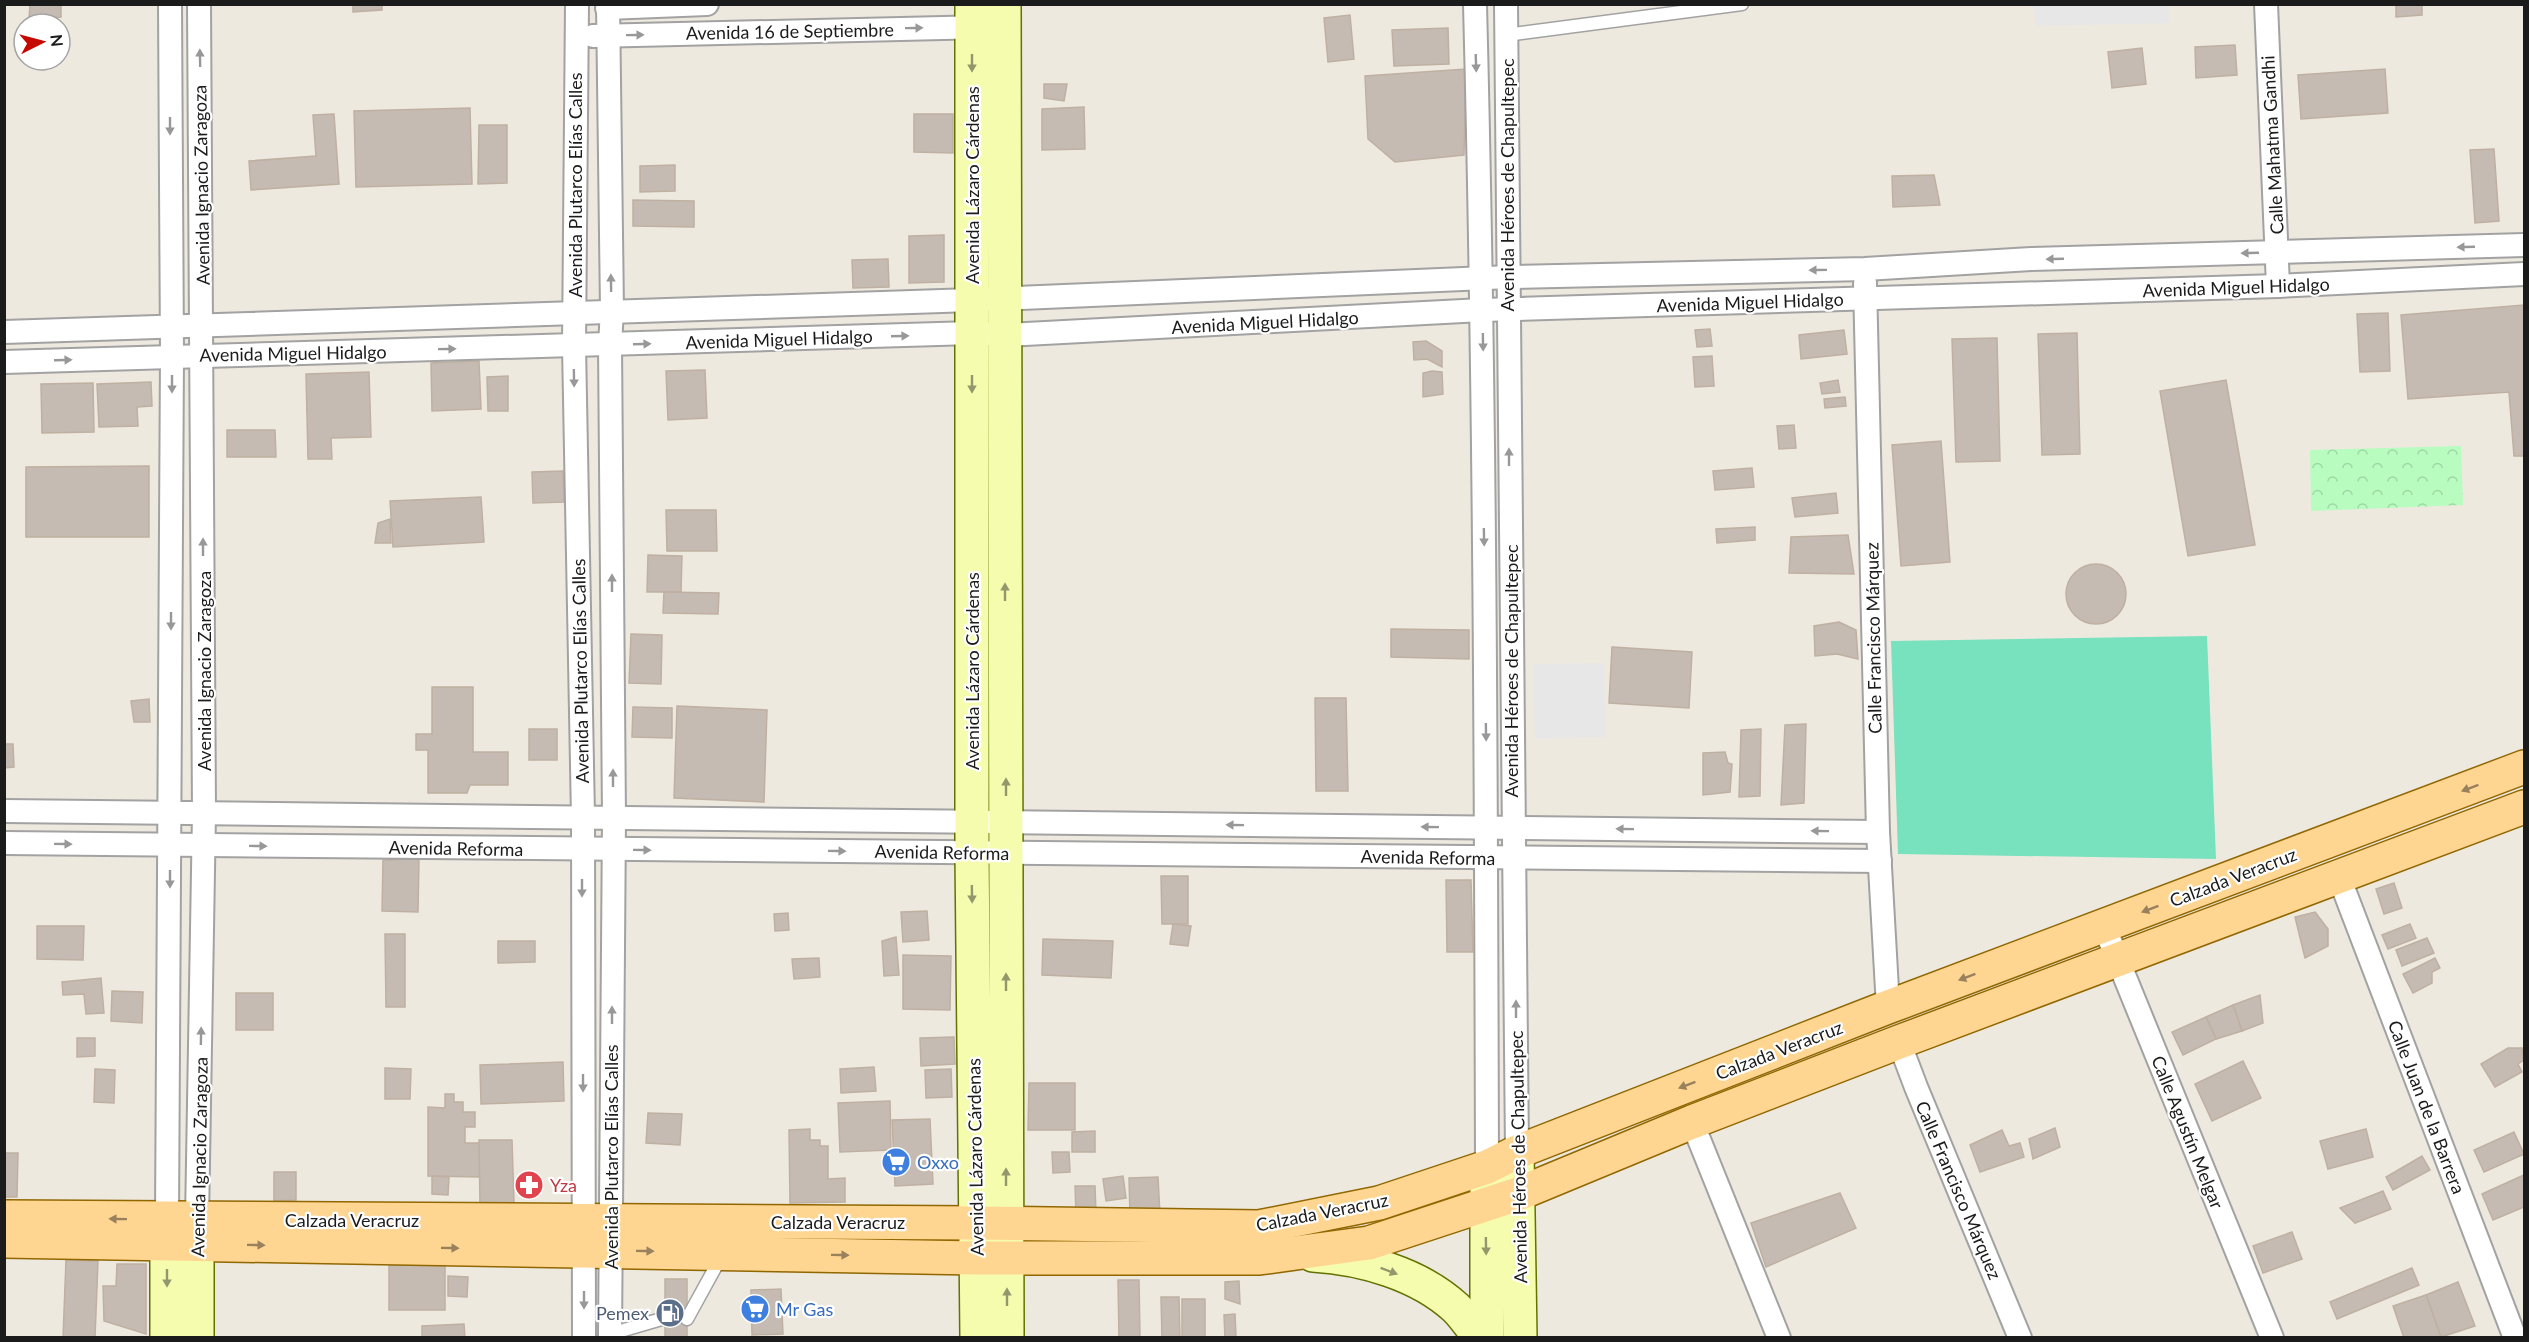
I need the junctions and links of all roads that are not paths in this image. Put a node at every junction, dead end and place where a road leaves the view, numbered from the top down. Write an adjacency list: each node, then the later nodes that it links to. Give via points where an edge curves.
1 (170, 4): 32 (street, Avenida Ignacio Zaragoza, one-way to 32)
2 (200, 4): 33 (street, Avenida Ignacio Zaragoza, one-way to 2)
3 (577, 4): 16 (street, Avenida Plutarco Elías Calles)
4 (707, 4): 9 (street, Avenida 16 de Septiembre)
5 (1474, 4): 13 (street, Avenida Héroes de Chapultepec)
6 (1506, 4): 14 (street, Avenida Héroes de Chapultepec)
7 (1742, 4): 10 (lane)
8 (2266, 4): 18 (street, Calle Mahatma Gandhi)
9 (607, 6): 15 (street, Avenida Plutarco Elías Calles)
10 (1668, 9): 14 (lane)
11 (1004, 15): 12 (street, Avenida 16 de Septiembre); 24 (main road, Avenida Lázaro Cárdenas)
12 (972, 16): 15 (street, Avenida 16 de Septiembre, one-way to 12); 26 (main road, Avenida Lázaro Cárdenas, one-way to 26)
13 (1475, 35): 14 (street); 22 (street, Avenida Héroes de Chapultepec, one-way to 22)
14 (1506, 35): 21 (street, Avenida Héroes de Chapultepec)
15 (608, 36): 16 (street, Avenida 16 de Septiembre); 28 (street, Avenida Plutarco Elías Calles, one-way to 15)
16 (577, 37): 30 (street, Avenida Plutarco Elías Calles)
17 (2524, 245): 18 (street, Avenida Miguel Hidalgo, one-way to 18)
18 (2277, 252): 19 (street, Avenida Miguel Hidalgo, one-way to 19); 23 (street, Calle Mahatma Gandhi)
19 (1865, 268): 21 (street, Avenida Miguel Hidalgo, one-way to 21); 25 (street, Calle Francisco Márquez)
20 (2524, 274): 23 (street, Avenida Miguel Hidalgo)
21 (1510, 277): 22 (street, Avenida Miguel Hidalgo); 27 (street, Avenida Héroes de Chapultepec)
22 (1482, 279): 24 (street, Avenida Miguel Hidalgo); 29 (street, Avenida Héroes de Chapultepec)
23 (2278, 286): 25 (street, Avenida Miguel Hidalgo)
24 (1005, 297): 26 (street, Avenida Miguel Hidalgo); 36 (main road, Avenida Lázaro Cárdenas)
25 (1864, 299): 27 (street, Avenida Miguel Hidalgo); 52 (street, Calle Francisco Márquez)
26 (972, 300): 28 (street, Avenida Miguel Hidalgo); 35 (main road, Avenida Lázaro Cárdenas)
27 (1508, 309): 29 (street, Avenida Miguel Hidalgo); 51 (street, Avenida Héroes de Chapultepec, one-way to 27)
28 (612, 310): 30 (street, Avenida Miguel Hidalgo); 37 (street, Avenida Plutarco Elías Calles)
29 (1482, 310): 36 (street, Avenida Miguel Hidalgo); 50 (street, Avenida Héroes de Chapultepec, one-way to 50)
30 (574, 313): 31 (street, Avenida Miguel Hidalgo); 38 (street, Avenida Plutarco Elías Calles)
31 (415, 318): 33 (street, Avenida Miguel Hidalgo); 39 (street)
32 (171, 325): 33 (street, Avenida Miguel Hidalgo); 34 (street, Avenida Miguel Hidalgo); 40 (street, Avenida Ignacio Zaragoza)
33 (202, 325): 41 (street, Avenida Ignacio Zaragoza)
34 (4, 332)
35 (972, 333): 36 (street, Avenida Miguel Hidalgo); 37 (street, Avenida Miguel Hidalgo, one-way to 35); 53 (main road, Avenida Lázaro Cárdenas, one-way to 53)
36 (1005, 335): 54 (main road, Avenida Lázaro Cárdenas, one-way to 36)
37 (610, 345): 38 (street, Avenida Miguel Hidalgo); 49 (street, Avenida Plutarco Elías Calles, one-way to 37)
38 (574, 346): 39 (street, Avenida Miguel Hidalgo, one-way to 38); 48 (street, Avenida Plutarco Elías Calles, one-way to 48)
39 (416, 350): 41 (street, Avenida Miguel Hidalgo)
40 (172, 355): 41 (street, Avenida Miguel Hidalgo); 42 (street, Avenida Miguel Hidalgo, one-way to 40); 46 (street, Avenida Ignacio Zaragoza, one-way to 46)
41 (202, 355): 47 (street, Avenida Ignacio Zaragoza, one-way to 41)
42 (4, 362)
43 (2524, 768): 64 (main road, Calzada Veracruz, one-way to 64)
44 (2524, 807): 63 (main road, Calzada Veracruz)
45 (4, 811): 46 (street, Avenida Reforma)
46 (170, 813): 47 (street, Avenida Reforma); 56 (street, Avenida Ignacio Zaragoza)
47 (204, 813): 48 (street, Avenida Reforma); 57 (street, Avenida Ignacio Zaragoza)
48 (583, 817): 49 (street, Avenida Reforma); 58 (street, Avenida Plutarco Elías Calles)
49 (614, 818): 53 (street, Avenida Reforma); 59 (street, Avenida Plutarco Elías Calles)
50 (1487, 828): 51 (street, Avenida Reforma); 54 (street, Avenida Reforma, one-way to 54); 60 (street, Avenida Héroes de Chapultepec)
51 (1512, 828): 52 (street, Avenida Reforma, one-way to 51); 61 (street, Avenida Héroes de Chapultepec)
52 (1878, 832): 62 (street, Calle Francisco Márquez)
53 (972, 837): 54 (street, Avenida Reforma); 54 (street, Avenida Reforma); 59 (street, Avenida Reforma, one-way to 53); 74 (main road, Avenida Lázaro Cárdenas, one-way to 74)
54 (1006, 838): 60 (street, Avenida Reforma); 74 (main road, Avenida Lázaro Cárdenas, one-way to 54)
55 (4, 843): 56 (street, Avenida Reforma, one-way to 56)
56 (170, 845): 57 (street, Avenida Reforma); 75 (street, Avenida Ignacio Zaragoza, one-way to 75)
57 (204, 845): 58 (street, Avenida Reforma, one-way to 58); 75 (street, Avenida Ignacio Zaragoza, one-way to 57)
58 (582, 849): 59 (street, Avenida Reforma); 76 (street, Avenida Plutarco Elías Calles, one-way to 76)
59 (613, 849): 76 (street, Avenida Plutarco Elías Calles, one-way to 59)
60 (1486, 858): 61 (street, Avenida Reforma); 70 (street, Avenida Héroes de Chapultepec)
61 (1515, 858): 62 (street, Avenida Reforma); 69 (street, Avenida Héroes de Chapultepec, one-way to 61)
62 (1880, 861): 66 (street, Calle Francisco Márquez)
63 (2339, 877): 65 (main road, Calzada Veracruz); 83 (street, Calle Juan de la Barrera)
64 (2104, 926): 65 (street, Calle Agustín Melgar); 66 (main road, Calzada Veracruz, one-way to 66)
65 (2119, 961): 67 (main road, Calzada Veracruz); 95 (street, Calle Agustín Melgar)
66 (1888, 1007): 69 (main road, Calzada Veracruz, one-way to 69)
67 (1899, 1042): 68 (main road, Calzada Veracruz); 94 (street, Calle Francisco Márquez)
68 (1692, 1122): 71 (main road, Calzada Veracruz); 93 (street)
69 (1517, 1152): 70 (main road, Calzada Veracruz); 71 (main road, Avenida Héroes de Chapultepec)
70 (1486, 1167): 72 (main road, Avenida Héroes de Chapultepec); 74 (main road, Calzada Veracruz, via 1378,1203 1258,1227)
71 (1518, 1194): 72 (main road, Calzada Veracruz); 92 (main road, Avenida Héroes de Chapultepec)
72 (1485, 1206): 79 (main road, Calzada Veracruz, via 1369,1243); 91 (main road, Avenida Héroes de Chapultepec, one-way to 91)
73 (4, 1217): 75 (main road, Calzada Veracruz, one-way to 73)
74 (991, 1223): 76 (main road, Calzada Veracruz); 80 (main road, Avenida Lázaro Cárdenas)
75 (182, 1232): 76 (main road, Calzada Veracruz); 77 (main road, Calzada Veracruz); 85 (main road, Avenida Ignacio Zaragoza, one-way to 85); 86 (main road, Avenida Ignacio Zaragoza)
76 (597, 1235): 78 (main road, Calzada Veracruz, one-way to 78); 84 (street, Avenida Plutarco Elías Calles); 87 (street, Avenida Plutarco Elías Calles, one-way to 87)
77 (4, 1241)
78 (723, 1253): 80 (main road, Calzada Veracruz, one-way to 80); 82 (lane)
79 (1290, 1253): 80 (main road, Calzada Veracruz, via 1259,1258); 90 (main road, one-way to 90, via 1343,1257 1421,1283 1456,1308)
80 (992, 1257): 88 (main road, Avenida Lázaro Cárdenas); 89 (main road, Avenida Lázaro Cárdenas, one-way to 80)
81 (665, 1318): 84 (lane)
82 (687, 1319)
83 (2515, 1335)
84 (606, 1336)
85 (167, 1338)
86 (197, 1338)
87 (584, 1338)
88 (977, 1338)
89 (1007, 1338)
90 (1480, 1338)
91 (1487, 1338)
92 (1520, 1338)
93 (1779, 1338)
94 (2020, 1338)
95 (2272, 1338)

